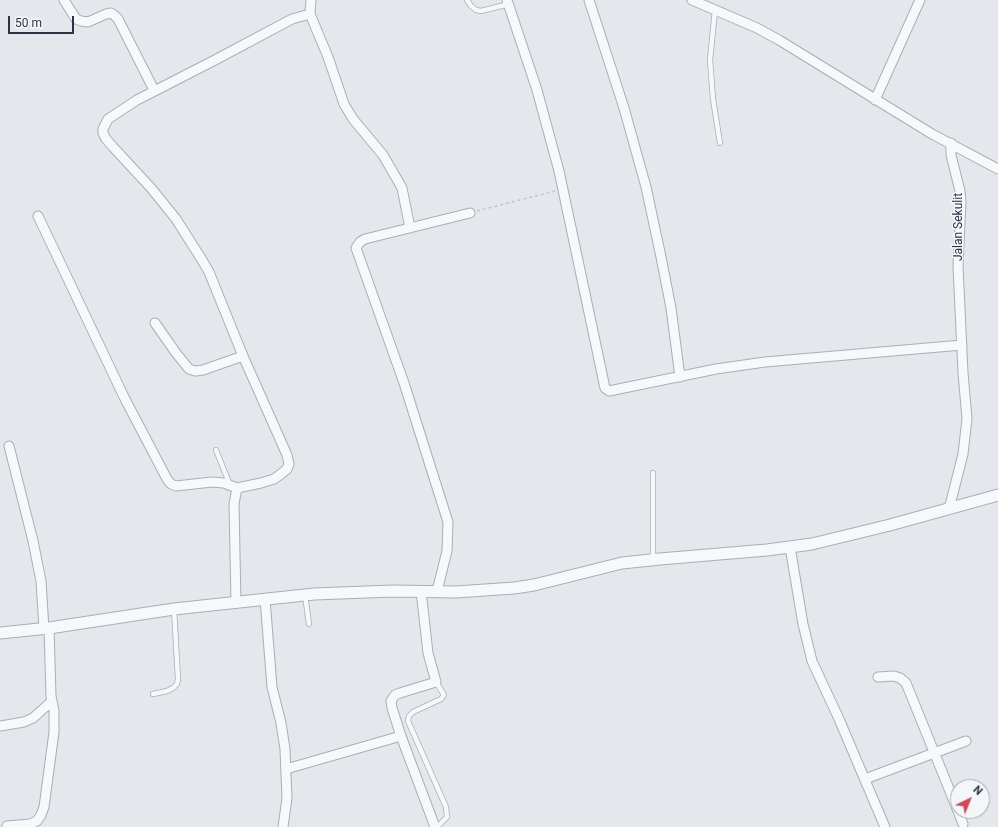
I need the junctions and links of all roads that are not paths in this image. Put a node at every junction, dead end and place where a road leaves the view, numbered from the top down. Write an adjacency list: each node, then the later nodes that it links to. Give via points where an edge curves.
1 (64, 0): 10 (street, via 80,21 88,22 106,14 114,15 118,19)
2 (311, 0): 9 (street)
3 (467, 0): 7 (lane, via 476,10 481,11)
4 (589, 0): 21 (street, via 645,180 668,293)
5 (692, 0): 8 (street)
6 (920, 0): 11 (street)
7 (508, 2): 21 (street, via 537,90 559,171 605,388 609,391)
8 (715, 10): 11 (street, via 779,40); 12 (lane, via 710,60)
9 (310, 14): 10 (street, via 292,19); 17 (street, via 344,104 382,155 402,188)
10 (154, 90): 20 (street, via 108,119 104,124 103,133 168,208 194,246 209,272)
11 (875, 100): 13 (street)
12 (720, 143)
13 (950, 143): 14 (street); 19 (street, Jalan Sekulit, via 961,202 958,266)
14 (998, 169)
15 (470, 213): 17 (street)
16 (38, 216): 25 (street, via 124,396 167,479 176,486 212,482)
17 (410, 228): 31 (street, via 365,238 356,248 404,383 448,522 447,551)
18 (155, 323): 20 (street, via 189,369 203,370)
19 (962, 345): 21 (street, via 780,360 721,368); 27 (street, Jalan Sekulit, via 967,430)
20 (243, 356): 25 (street, via 283,444 289,464 287,469 274,479)
21 (680, 377)
22 (9, 446): 37 (street, via 33,541 41,581)
23 (216, 450): 25 (lane)
24 (653, 473): 29 (lane)
25 (234, 486): 34 (street)
26 (998, 495): 27 (street)
27 (949, 508): 28 (street, via 833,539)
28 (790, 547): 29 (street); 48 (street, via 810,657)
29 (653, 560): 31 (street, via 610,566 514,588)
30 (421, 591): 31 (street); 32 (street); 40 (street, via 428,653)
31 (437, 591)
32 (305, 595): 33 (street); 36 (lane)
33 (265, 599): 34 (street); 47 (street, via 272,687 281,723)
34 (236, 603): 35 (street)
35 (174, 609): 37 (street); 41 (lane, via 178,679 173,688)
36 (309, 624)
37 (46, 628): 38 (street); 42 (street)
38 (0, 633)
39 (878, 677): 46 (street, via 894,676 906,683)
40 (436, 682): 44 (street, via 393,697 392,708); 54 (lane, via 444,695 441,699 413,712 408,721 446,807 447,817)
41 (154, 694)
42 (52, 701): 43 (street, via 33,718); 52 (street, via 52,749 41,815 37,821 30,824)
43 (0, 726)
44 (401, 736): 47 (street); 54 (street)
45 (966, 741): 46 (street)
46 (935, 753): 48 (street); 49 (street)
47 (286, 770): 53 (street, via 287,798)
48 (865, 779): 55 (street)
49 (950, 791)
50 (961, 819): 51 (street)
51 (963, 824)
52 (7, 826)
53 (283, 827)
54 (436, 827)
55 (885, 827)

